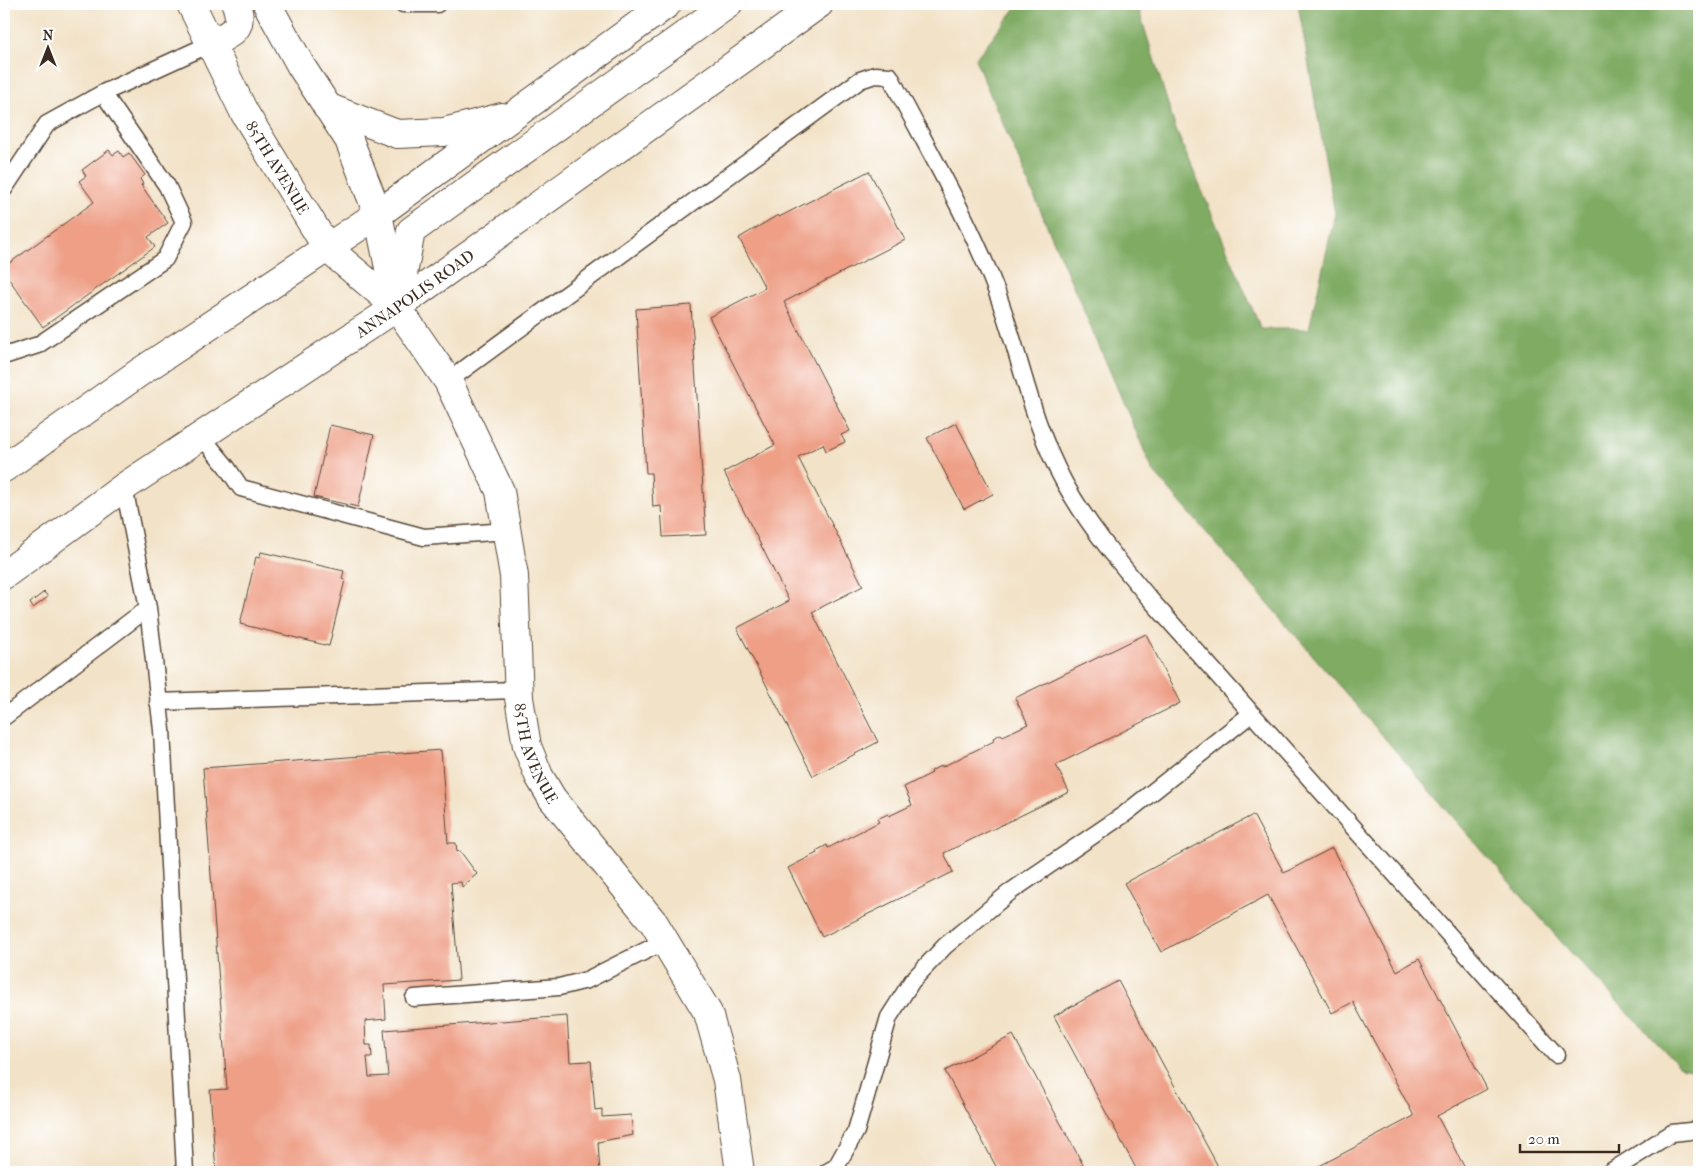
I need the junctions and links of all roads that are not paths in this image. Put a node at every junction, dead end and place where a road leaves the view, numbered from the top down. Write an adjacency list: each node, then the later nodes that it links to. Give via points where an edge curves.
1 (191, 4): 9 (main road, 85TH AVENUE)
2 (236, 4): 9 (main road, via 240,17 235,30)
3 (267, 4): 11 (main road, 85TH AVENUE)
4 (404, 4): 5 (lane)
5 (437, 4)
6 (728, 4): 16 (main road, via 411,232)
7 (818, 4): 16 (main road, ANNAPOLIS ROAD)
8 (661, 8): 12 (main road)
9 (210, 44): 10 (lane); 15 (main road, 85TH AVENUE, via 244,112)
10 (103, 93): 13 (lane, via 47,124); 17 (lane, via 167,186 184,222 165,259 38,345)
11 (327, 107): 12 (main road, via 397,134 444,132); 14 (main road, 85TH AVENUE, via 349,140)
12 (518, 113): 14 (main road)
13 (4, 189)
14 (378, 214): 15 (main road); 16 (main road, 85TH AVENUE)
15 (327, 248): 16 (main road, 85TH AVENUE); 20 (main road, via 140,372)
16 (397, 307): 18 (main road, 85TH AVENUE); 19 (main road, ANNAPOLIS ROAD)
17 (4, 356)
18 (448, 380): 22 (main road, 85TH AVENUE, via 500,491); 27 (lane, via 860,80 874,75 890,76 969,229 996,289 1036,417 1064,482 1112,554)
19 (201, 436): 21 (main road, ANNAPOLIS ROAD); 22 (lane, via 240,488 424,537)
20 (4, 468)
21 (124, 487): 23 (main road, ANNAPOLIS ROAD); 24 (lane)
22 (507, 531): 25 (main road, 85TH AVENUE, via 514,576)
23 (4, 575)
24 (148, 608): 26 (lane); 28 (lane)
25 (518, 690): 26 (lane); 29 (main road, 85TH AVENUE, via 527,746 552,798 610,866)
26 (158, 702): 33 (lane)
27 (1251, 714): 31 (lane); 35 (lane, via 1126,813 1010,892 944,946 912,981 889,1016 856,1131 836,1167)
28 (4, 717)
29 (665, 941): 30 (lane, via 587,980 559,987); 34 (main road, 85TH AVENUE, via 708,1013 727,1080)
30 (414, 998)
31 (1556, 1055)
32 (1699, 1130): 36 (lane, via 1672,1133)
33 (185, 1172)
34 (740, 1172)
35 (827, 1172)
36 (1610, 1172)

